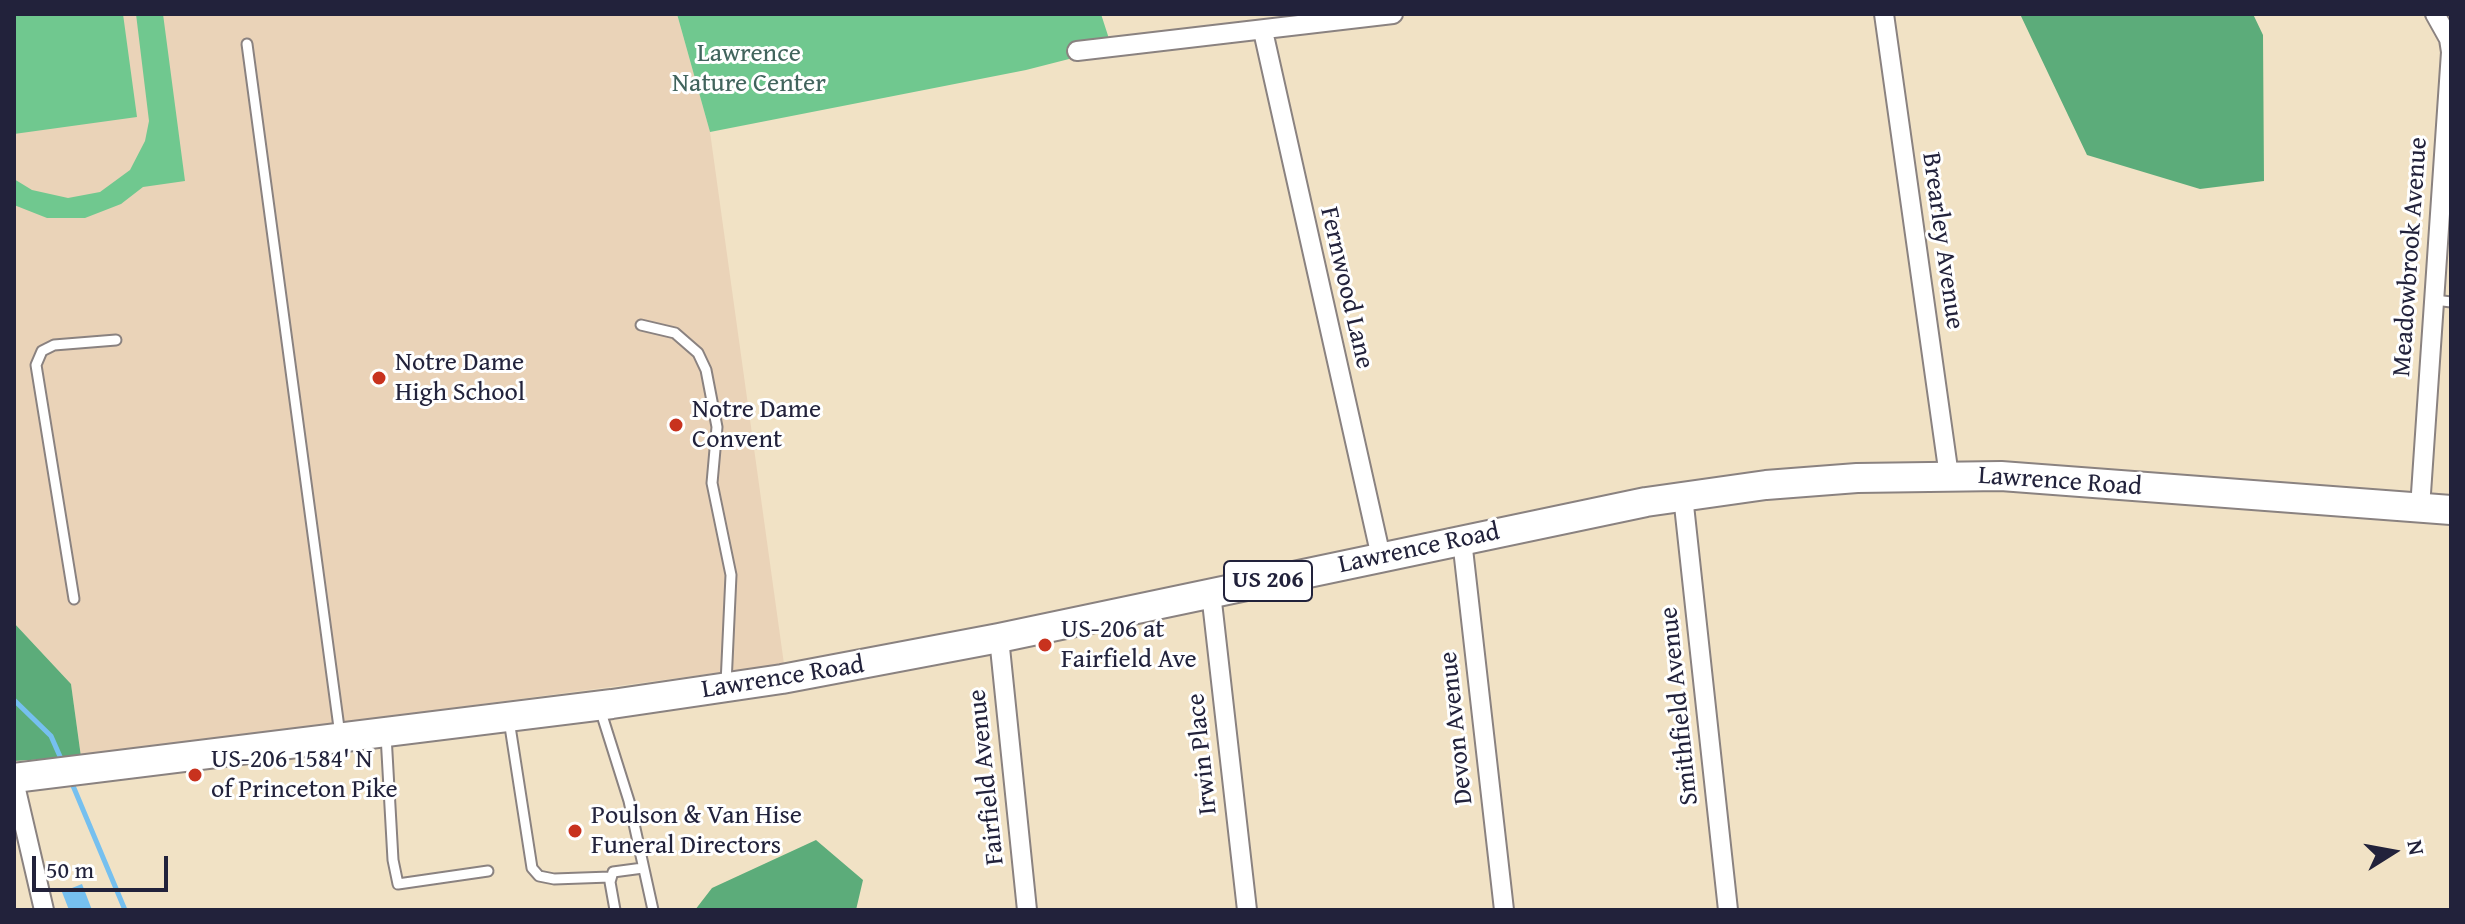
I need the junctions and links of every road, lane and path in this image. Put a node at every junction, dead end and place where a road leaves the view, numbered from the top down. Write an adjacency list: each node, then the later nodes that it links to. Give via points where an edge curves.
1 (1393, 14): 4 (street)
2 (1884, 14): 11 (street, Brearley Avenue)
3 (2435, 14): 7 (street, Meadowbrook Avenue, via 2451,52)
4 (1263, 31): 6 (street); 16 (street, Fernwood Lane)
5 (247, 44): 24 (lane)
6 (1077, 51)
7 (2444, 260): 8 (street, Meadowbrook Avenue)
8 (2443, 301): 13 (street, Meadowbrook Avenue)
9 (641, 325): 20 (lane, via 675,333 698,353 706,370 717,427 712,483 731,575)
10 (116, 340): 18 (lane, via 54,345 42,351 36,365)
11 (1949, 476): 12 (main road, Lawrence Road / US 206, via 1857,478); 13 (main road, Lawrence Road / US 206)
12 (1683, 496): 15 (main road, Lawrence Road / US 206); 36 (street, Smithfield Avenue)
13 (2420, 508): 14 (main road, Lawrence Road / US 206)
14 (2451, 510)
15 (1462, 540): 16 (main road, Lawrence Road / US 206); 35 (street, Devon Avenue)
16 (1381, 557): 17 (main road, Lawrence Road / US 206)
17 (1211, 593): 19 (main road, Lawrence Road / US 206); 34 (street, Irwin Place)
18 (74, 599)
19 (999, 638): 20 (main road, Lawrence Road / US 206); 33 (street, Fairfield Avenue)
20 (726, 688): 21 (main road, Lawrence Road / US 206)
21 (599, 705): 22 (main road, Lawrence Road / US 206); 27 (lane)
22 (509, 717): 23 (main road, Lawrence Road / US 206); 29 (lane, via 532,868 539,876 554,879)
23 (386, 732): 24 (main road, Lawrence Road / US 206); 28 (lane, via 398,884)
24 (341, 738): 25 (main road, Lawrence Road / US 206)
25 (14, 780): 26 (street)
26 (19, 826): 30 (street)
27 (643, 868): 29 (lane, via 613,872); 32 (lane)
28 (488, 871)
29 (610, 877): 31 (lane)
30 (44, 910)
31 (615, 910)
32 (653, 910)
33 (1027, 910)
34 (1247, 910)
35 (1504, 910)
36 (1728, 910)

